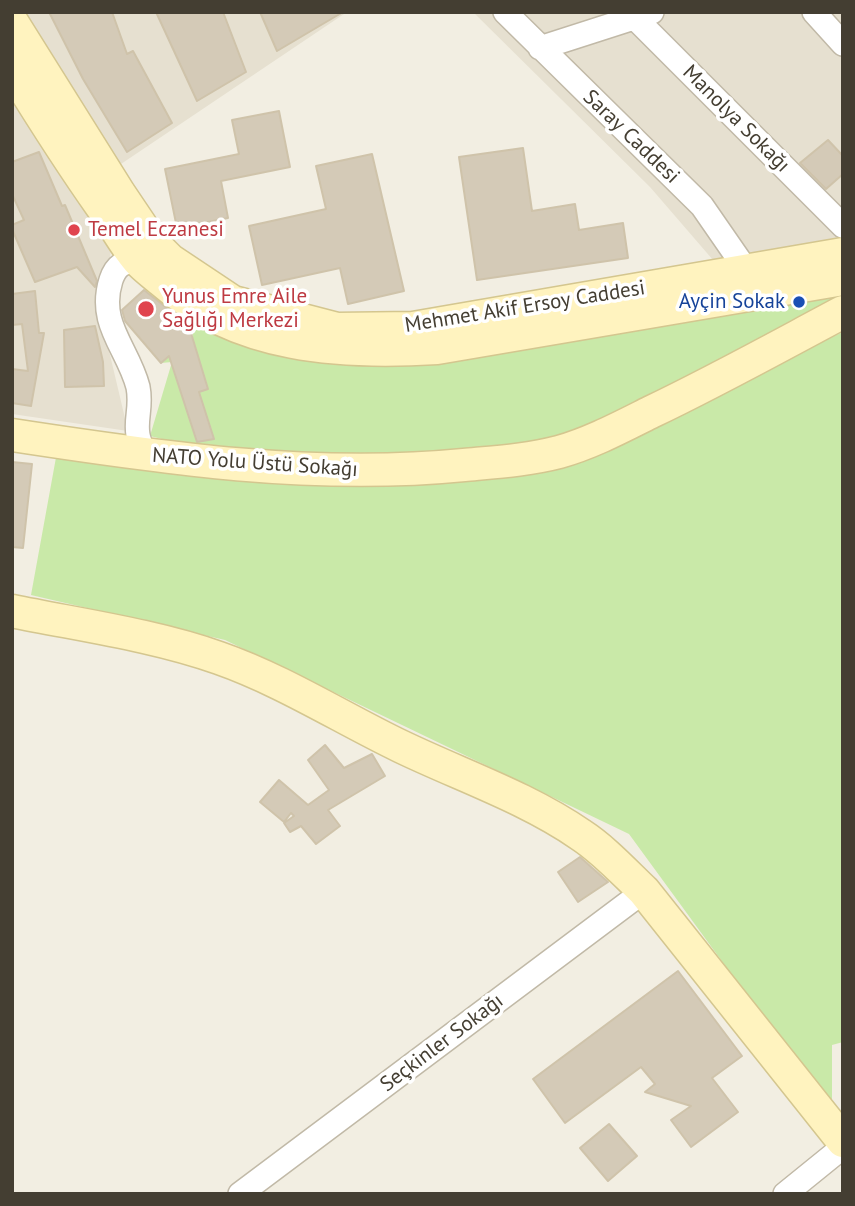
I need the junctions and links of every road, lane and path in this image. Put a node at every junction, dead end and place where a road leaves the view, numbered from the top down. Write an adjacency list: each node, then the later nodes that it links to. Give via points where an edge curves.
1 (505, 12): 6 (street, Saray Caddesi)
2 (814, 12): 5 (street)
3 (639, 14): 6 (street); 8 (street, Manolya Sokağı)
4 (12, 22): 9 (street, Mehmet Akif Ersoy Caddesi, via 112,182)
5 (843, 44)
6 (540, 48): 12 (street, Saray Caddesi, via 702,206)
7 (12, 69): 9 (street, Mehmet Akif Ersoy Caddesi, via 59,145)
8 (843, 226)
9 (145, 251): 12 (street, Mehmet Akif Ersoy Caddesi, via 170,260 233,302 337,329 413,328); 15 (street, via 116,268 108,309 136,379 141,404 138,433)
10 (843, 254): 12 (street, Mehmet Akif Ersoy Caddesi)
11 (843, 279): 12 (street, Mehmet Akif Ersoy Caddesi)
12 (752, 282)
13 (843, 312): 15 (street, NATO Yolu Üstü Sokağı, via 687,395 559,452 396,471 302,470)
14 (12, 435): 15 (street, NATO Yolu Üstü Sokağı)
15 (145, 455)
16 (12, 611): 17 (street, via 180,646 254,672 547,813 583,836)
17 (644, 891): 18 (street); 20 (street, Seçkinler Sokağı)
18 (843, 1141)
19 (843, 1147): 21 (street)
20 (240, 1194)
21 (785, 1194)

